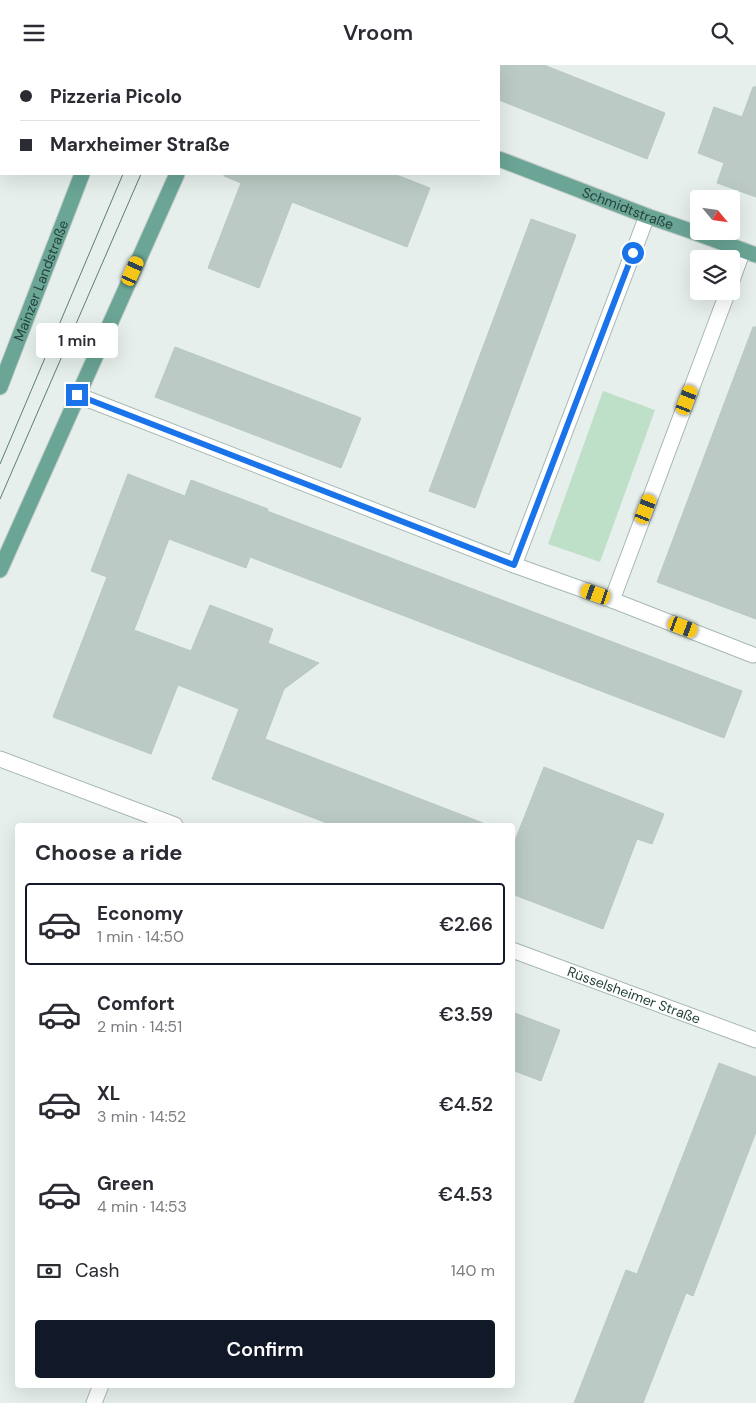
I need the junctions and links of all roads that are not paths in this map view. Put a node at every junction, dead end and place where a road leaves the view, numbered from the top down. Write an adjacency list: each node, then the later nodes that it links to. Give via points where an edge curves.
1 (500, 159): 6 (main road, Schmidtstraße)
2 (82, 175): 10 (main road, Mainzer Landstraße)
3 (176, 175): 5 (main road)
4 (185, 175): 5 (main road)
5 (165, 201): 11 (main road)
6 (647, 216): 7 (main road, Schmidtstraße); 12 (street)
7 (750, 253): 8 (street)
8 (740, 269)
9 (725, 300): 14 (street)
10 (0, 387)
11 (77, 395): 12 (street); 13 (main road)
12 (514, 565): 14 (street)
13 (0, 570)
14 (612, 600): 15 (street)
15 (753, 655)
16 (0, 759): 17 (street)
17 (170, 823)
18 (515, 951): 19 (street, Rüsselsheimer Straße)
19 (756, 1039)
20 (100, 1388): 21 (street)
21 (94, 1403)

